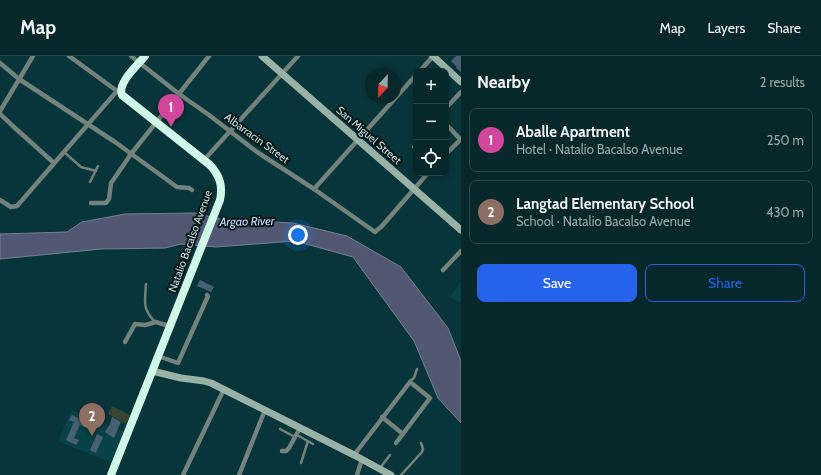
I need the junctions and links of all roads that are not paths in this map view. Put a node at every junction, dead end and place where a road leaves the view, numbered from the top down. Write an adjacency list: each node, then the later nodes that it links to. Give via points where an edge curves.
1 (33, 56): 14 (street)
2 (68, 56): 16 (street)
3 (131, 56): 10 (street, Albarracin Street)
4 (145, 56): 10 (highway)
5 (208, 56): 18 (street)
6 (262, 56): 12 (street, San Miguel Street)
7 (298, 56): 12 (street)
8 (433, 56): 11 (street); 15 (street)
9 (0, 63): 14 (street)
10 (139, 63): 16 (highway); 18 (street, Albarracin Street)
11 (423, 68)
12 (282, 74): 24 (street); 26 (street, San Miguel Street)
13 (413, 78): 26 (street)
14 (19, 79): 20 (street); 22 (street)
15 (461, 82)
16 (118, 91): 21 (highway, Natalio Bacalso Avenue); 22 (street)
17 (461, 92): 19 (street)
18 (179, 94): 21 (street); 24 (street, Albarracin Street)
19 (449, 105)
20 (0, 112): 31 (street)
21 (156, 122): 29 (street); 30 (highway, Natalio Bacalso Avenue)
22 (88, 124): 28 (street); 29 (street)
23 (449, 127): 25 (street)
24 (231, 131): 30 (street); 36 (street, Albarracin Street, via 257,152)
25 (461, 139): 27 (street)
26 (358, 140): 36 (street); 37 (street, San Miguel Street)
27 (449, 151)
28 (63, 152): 31 (street); 33 (lane, via 81,167)
29 (131, 154): 38 (street, via 177,187); 40 (street, via 111,183 109,200 106,203)
30 (204, 160): 47 (highway, Natalio Bacalso Avenue, via 219,177 220,200)
31 (54, 163): 39 (street, via 18,206 11,207)
32 (98, 166): 33 (lane)
33 (96, 171): 35 (lane)
34 (425, 176): 37 (street)
35 (90, 182)
36 (314, 188): 37 (street, Albarracin Street, via 375,232)
37 (414, 189): 41 (street, San Miguel Street)
38 (192, 190)
39 (0, 200)
40 (91, 203)
41 (461, 230)
42 (461, 251): 43 (street)
43 (443, 270)
44 (146, 284): 46 (lane, via 145,304 148,313)
45 (207, 295): 49 (street, via 178,363)
46 (156, 322): 47 (street); 48 (street, via 135,324)
47 (170, 326): 49 (highway, Natalio Bacalso Avenue)
48 (125, 342)
49 (158, 356): 51 (highway, Natalio Bacalso Avenue)
50 (417, 369): 52 (lane)
51 (152, 370): 53 (street, via 204,381); 69 (highway, Natalio Bacalso Avenue)
52 (410, 382): 55 (street); 58 (street, via 430,398)
53 (224, 389): 54 (street); 70 (street)
54 (265, 410): 57 (street); 71 (street)
55 (382, 417): 58 (street); 64 (street)
56 (280, 429): 57 (lane)
57 (297, 433): 59 (lane); 63 (street, via 289,448); 64 (street)
58 (403, 434): 60 (street)
59 (308, 441): 62 (lane); 67 (lane)
60 (396, 443)
61 (421, 443): 74 (lane, via 422,452)
62 (313, 444)
63 (282, 451)
64 (354, 455): 66 (street)
65 (390, 455): 68 (lane)
66 (362, 459): 68 (street); 72 (street)
67 (301, 463)
68 (380, 469): 73 (street)
69 (110, 475)
70 (184, 475)
71 (239, 475)
72 (357, 475)
73 (391, 475)
74 (401, 475)

